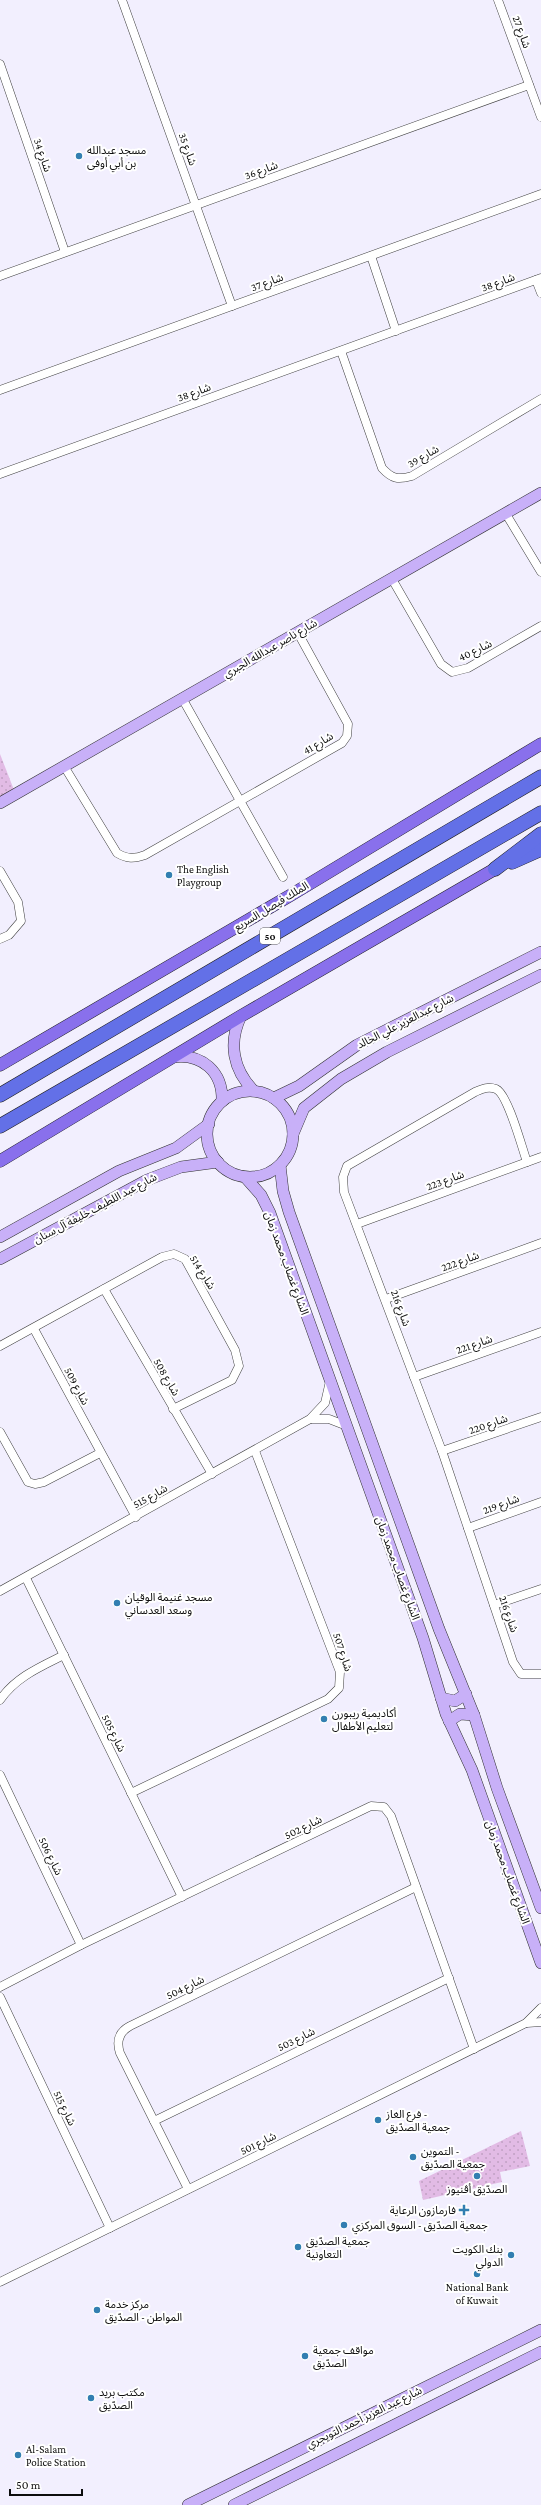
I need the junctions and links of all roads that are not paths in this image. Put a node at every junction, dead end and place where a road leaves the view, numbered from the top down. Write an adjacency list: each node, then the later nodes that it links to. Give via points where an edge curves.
1 (122, 0): 7 (street, شارع 35)
2 (498, 0): 4 (street, شارع 27)
3 (0, 64): 8 (street, شارع 34)
4 (529, 85): 5 (street, شارع 27); 7 (street, شارع 36)
5 (541, 117)
6 (541, 194): 9 (street, شارع 37)
7 (196, 205): 8 (street, شارع 36); 13 (street, شارع 35)
8 (65, 252): 10 (street, شارع 36)
9 (371, 256): 13 (street, شارع 37); 14 (street)
10 (0, 276)
11 (538, 279): 12 (street); 14 (street, شارع 38)
12 (541, 293)
13 (232, 306): 16 (street, شارع 37)
14 (396, 331): 15 (street, شارع 38)
15 (341, 350): 17 (street, شارع 39, via 382,468 389,476 399,480 412,476); 18 (street, شارع 38)
16 (0, 390)
17 (541, 399)
18 (0, 474)
19 (541, 493): 20 (street, شارع ناصر عبدالله الجبري)
20 (506, 514): 21 (street); 22 (street, شارع ناصر عبدالله الجبري)
21 (541, 572)
22 (392, 579): 23 (street, شارع 40, via 440,664 452,672 468,668); 24 (street, شارع ناصر عبدالله الجبري)
23 (541, 626)
24 (298, 633): 25 (street, شارع ناصر عبدالله الجبري); 29 (street, شارع 41, via 348,724 347,736 342,743)
25 (182, 698): 27 (street, شارع ناصر عبدالله الجبري); 29 (street)
26 (541, 744): 42 (main road, الملك فيصل السريع, via 298,891)
27 (64, 766): 29 (street, شارع 41, via 117,853 126,858 145,856); 30 (street, شارع ناصر عبدالله الجبري)
28 (541, 777): 44 (highway, 50)
29 (240, 801): 36 (street)
30 (0, 803)
31 (541, 813): 48 (highway)
32 (541, 834): 34 (highway)
33 (541, 849): 34 (highway)
34 (495, 869): 40 (main road)
35 (0, 871): 37 (street, via 18,902 21,921 9,935)
36 (283, 877)
37 (0, 939)
38 (541, 952): 45 (street, شارع عبدالعزيز علي الخالد, via 357,1045 299,1086)
39 (541, 975): 49 (street, شارع عبدالعزيز علي الخالد, via 371,1060 341,1079 304,1108)
40 (241, 1016): 41 (main road); 43 (street, via 234,1039 234,1056 243,1079)
41 (173, 1058): 46 (street, via 194,1058 206,1064 219,1080); 51 (main road)
42 (0, 1065)
43 (254, 1091): 45 (street); 46 (street, via 237,1093)
44 (0, 1095)
45 (274, 1098): 49 (street, via 286,1110)
46 (222, 1101): 47 (street)
47 (208, 1124): 52 (street, via 208,1144); 57 (street, شارع عبد اللطيف خليفة آل سنان, via 176,1148 118,1171)
48 (0, 1126)
49 (293, 1134): 54 (street, via 291,1146)
50 (541, 1157): 53 (street, شارع 223)
51 (0, 1161)
52 (218, 1162): 55 (street, via 226,1169); 59 (street, شارع عبد اللطيف خليفة آل سنان, via 186,1166 147,1180)
53 (527, 1162): 56 (street, شارع 223); 56 (street, شارع 216, via 505,1099 497,1089 487,1087 347,1166 343,1177 344,1192)
54 (280, 1165): 55 (street, via 264,1175); 85 (street, الشارع غصاب محمد زمان, via 289,1212 444,1642)
55 (245, 1177): 66 (street, الشارع غصاب محمد زمان, via 261,1196 270,1213)
56 (357, 1224): 61 (street, شارع 216)
57 (0, 1237)
58 (541, 1243): 61 (street, شارع 222)
59 (0, 1259)
60 (104, 1289): 62 (street, شارع 514); 67 (street, شارع 508); 67 (street, شارع 514, via 162,1257 174,1254 185,1259 235,1350 239,1366 232,1380)
61 (386, 1299): 65 (street, شارع 216)
62 (34, 1329): 64 (street, شارع 514); 74 (street, شارع 509)
63 (541, 1332): 65 (street, شارع 221)
64 (0, 1346)
65 (414, 1377): 73 (street, شارع 216)
66 (330, 1381): 69 (street, شارع 515, via 325,1403); 70 (street, الشارع غصاب محمد زمان)
67 (173, 1409): 75 (street, شارع 508)
68 (541, 1417): 73 (street, شارع 220)
69 (310, 1419): 70 (street, via 329,1419); 72 (street, شارع 515)
70 (347, 1426): 86 (street, الشارع غصاب محمد زمان, via 426,1646)
71 (0, 1432): 74 (street, via 28,1482 35,1484)
72 (255, 1451): 75 (street, شارع 515); 91 (street, شارع 507, via 341,1680 338,1688 328,1699)
73 (442, 1451): 78 (street, شارع 216)
74 (100, 1454): 77 (street, شارع 509)
75 (212, 1474): 77 (street, شارع 515)
76 (541, 1502): 78 (street, شارع 219)
77 (136, 1517): 79 (street, شارع 515)
78 (468, 1528): 82 (street, شارع 216)
79 (26, 1578): 81 (street, شارع 515); 83 (street, شارع 505)
80 (541, 1589): 82 (street)
81 (0, 1591)
82 (494, 1605): 84 (street, شارع 216, via 513,1662 521,1674)
83 (64, 1655): 87 (street, via 25,1675 7,1690); 91 (street, شارع 505)
84 (541, 1674)
85 (466, 1694): 86 (street, via 455,1701); 88 (street, الشارع غصاب محمد زمان)
86 (441, 1698): 89 (street, الشارع غصاب محمد زمان)
87 (0, 1700)
88 (474, 1715): 89 (street, via 460,1714); 94 (street, الشارع غصاب محمد زمان, via 497,1788)
89 (449, 1721): 96 (street, الشارع غصاب محمد زمان, via 472,1770)
90 (0, 1775): 95 (street, شارع 506)
91 (131, 1793): 93 (street, شارع 505)
92 (416, 1886): 93 (street, شارع 502, via 391,1816 384,1807 371,1806); 97 (street, شارع 502); 104 (street, شارع 504, via 126,2028 119,2037 118,2048)
93 (182, 1897): 95 (street, شارع 502)
94 (541, 1908)
95 (81, 1945): 98 (street, شارع 502)
96 (541, 1964)
97 (448, 1978): 103 (street, شارع 502); 104 (street, شارع 503)
98 (0, 1987)
99 (0, 1997): 106 (street, شارع 515)
100 (541, 2008): 102 (street, شارع 501)
101 (541, 2022): 102 (street, شارع 501)
102 (526, 2023): 103 (street, شارع 501)
103 (474, 2049): 105 (street, شارع 501)
104 (154, 2121): 105 (street, شارع 504)
105 (188, 2189): 106 (street, شارع 501)
106 (110, 2228): 107 (street, شارع 501)
107 (0, 2282)
108 (541, 2330): 111 (street, شارع عبد العزيز أحمد التويجري)
109 (541, 2352): 110 (street, شارع عبد العزيز أحمد التويجري)
110 (246, 2502): 112 (street, شارع عبد العزيز أحمد التويجري)
111 (188, 2505)
112 (234, 2505)

